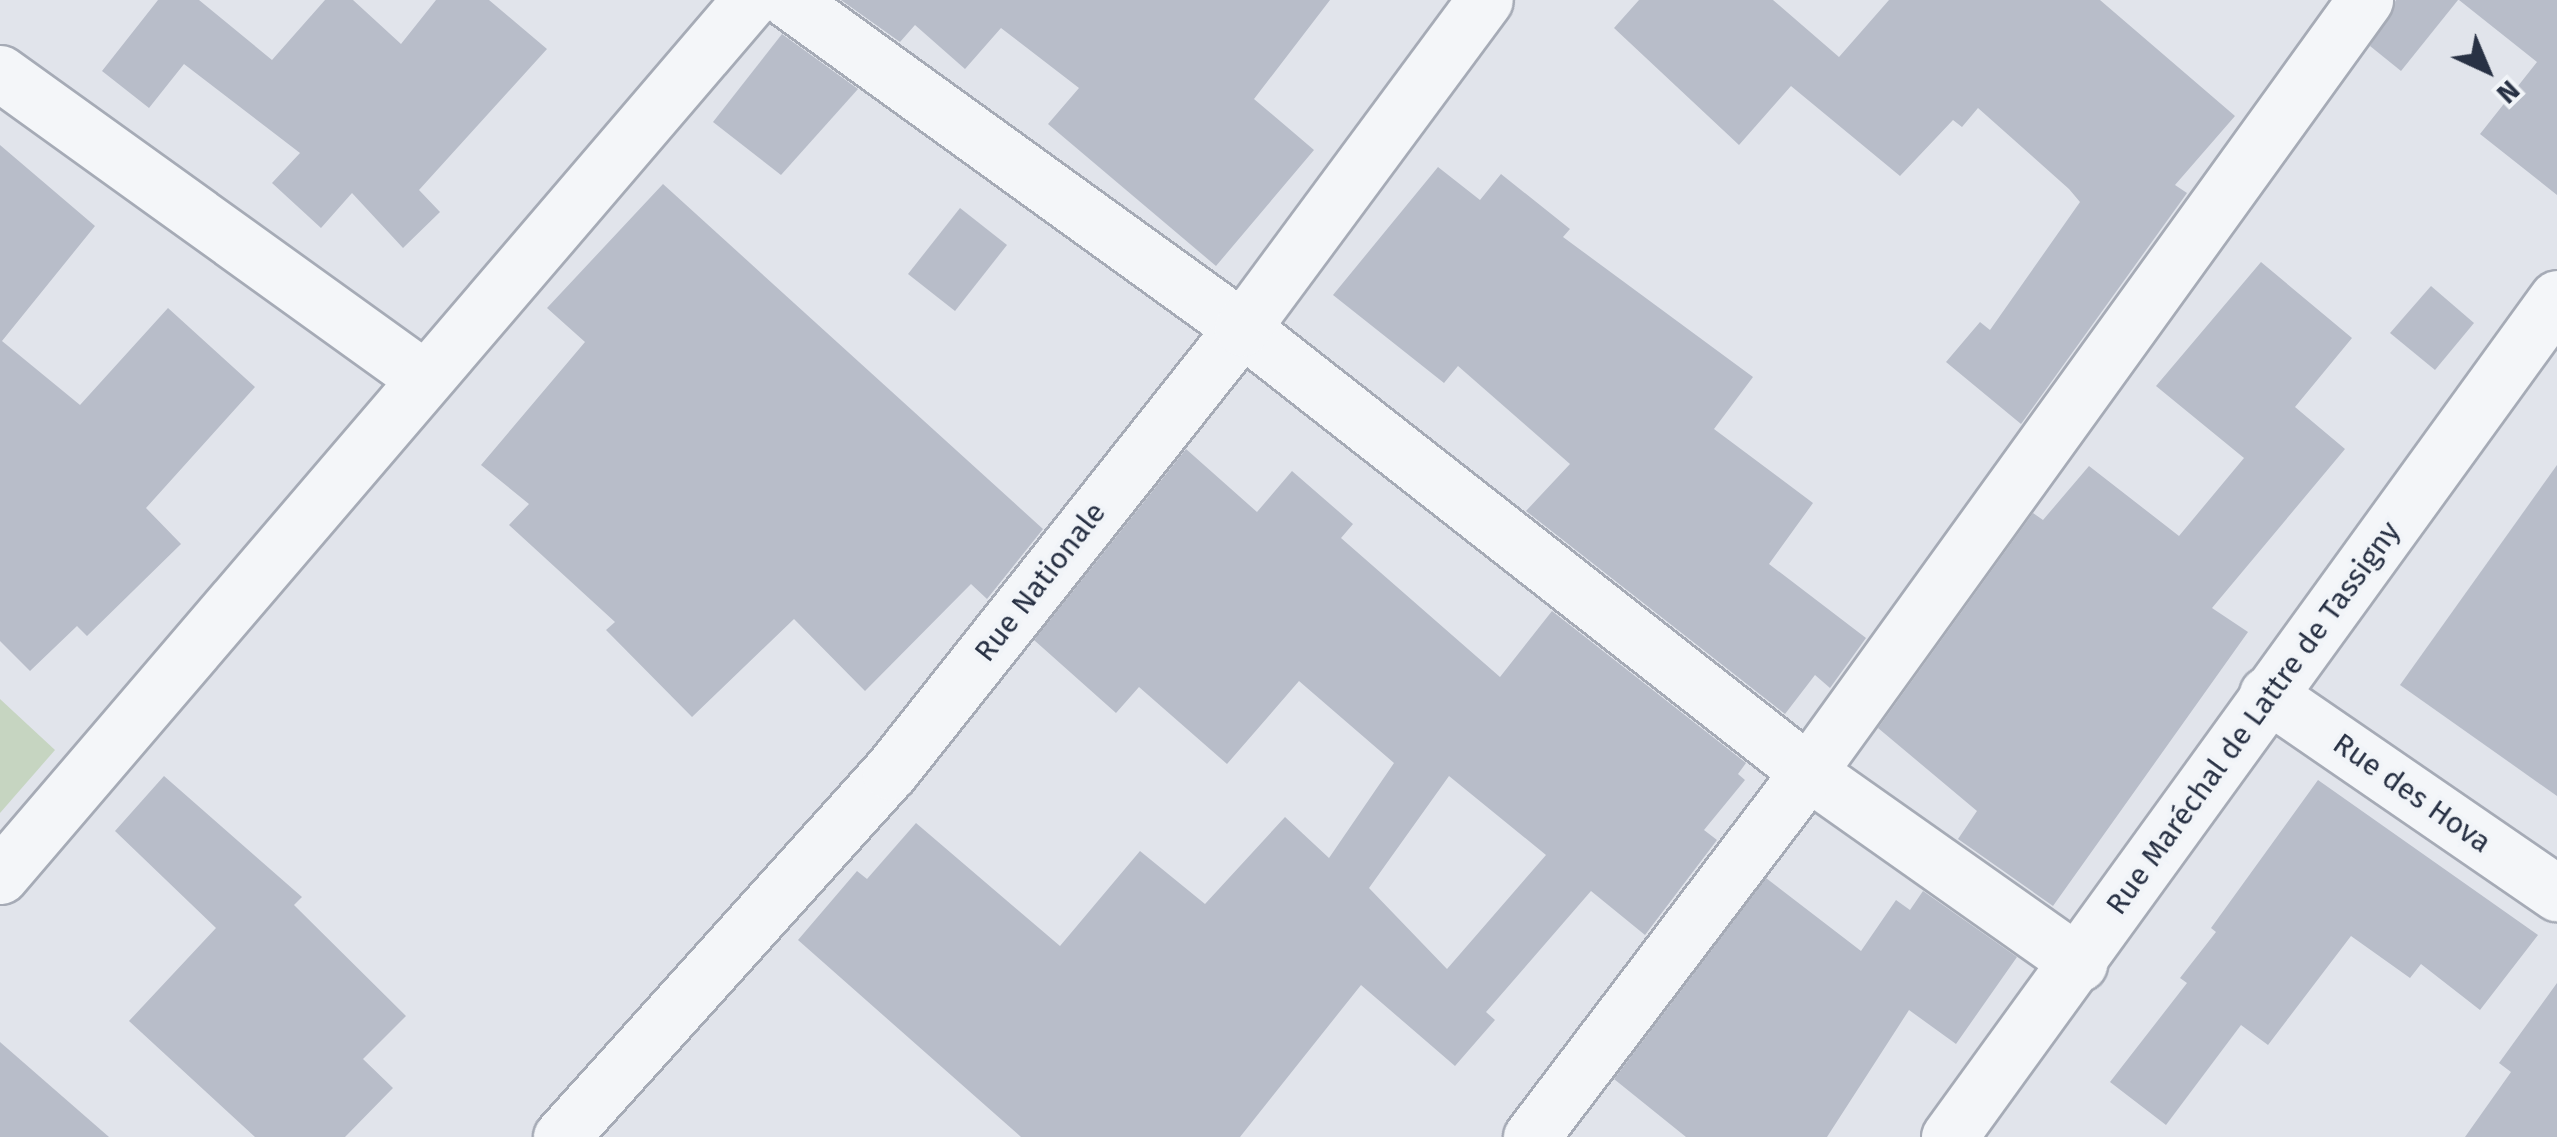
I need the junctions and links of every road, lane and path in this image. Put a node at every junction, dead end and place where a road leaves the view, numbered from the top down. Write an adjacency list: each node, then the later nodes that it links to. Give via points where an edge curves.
1 (750, 0): 8 (street)
2 (788, 0): 7 (street)
3 (1485, 0): 7 (street, Rue Nationale)
4 (2365, 0): 10 (street)
5 (0, 73): 8 (street)
6 (2557, 298): 9 (street, Rue Maréchal de Lattre de Tassigny)
7 (1242, 328): 10 (street); 14 (street, Rue Nationale, via 890,772)
8 (424, 378): 11 (street)
9 (2267, 694): 12 (street, Rue des Hova); 13 (street, Rue Maréchal de Lattre de Tassigny)
10 (1808, 772): 13 (street); 15 (street)
11 (0, 876)
12 (2557, 893)
13 (2079, 963): 16 (street, Rue Maréchal de Lattre de Tassigny)
14 (561, 1137)
15 (1531, 1137)
16 (1950, 1137)

